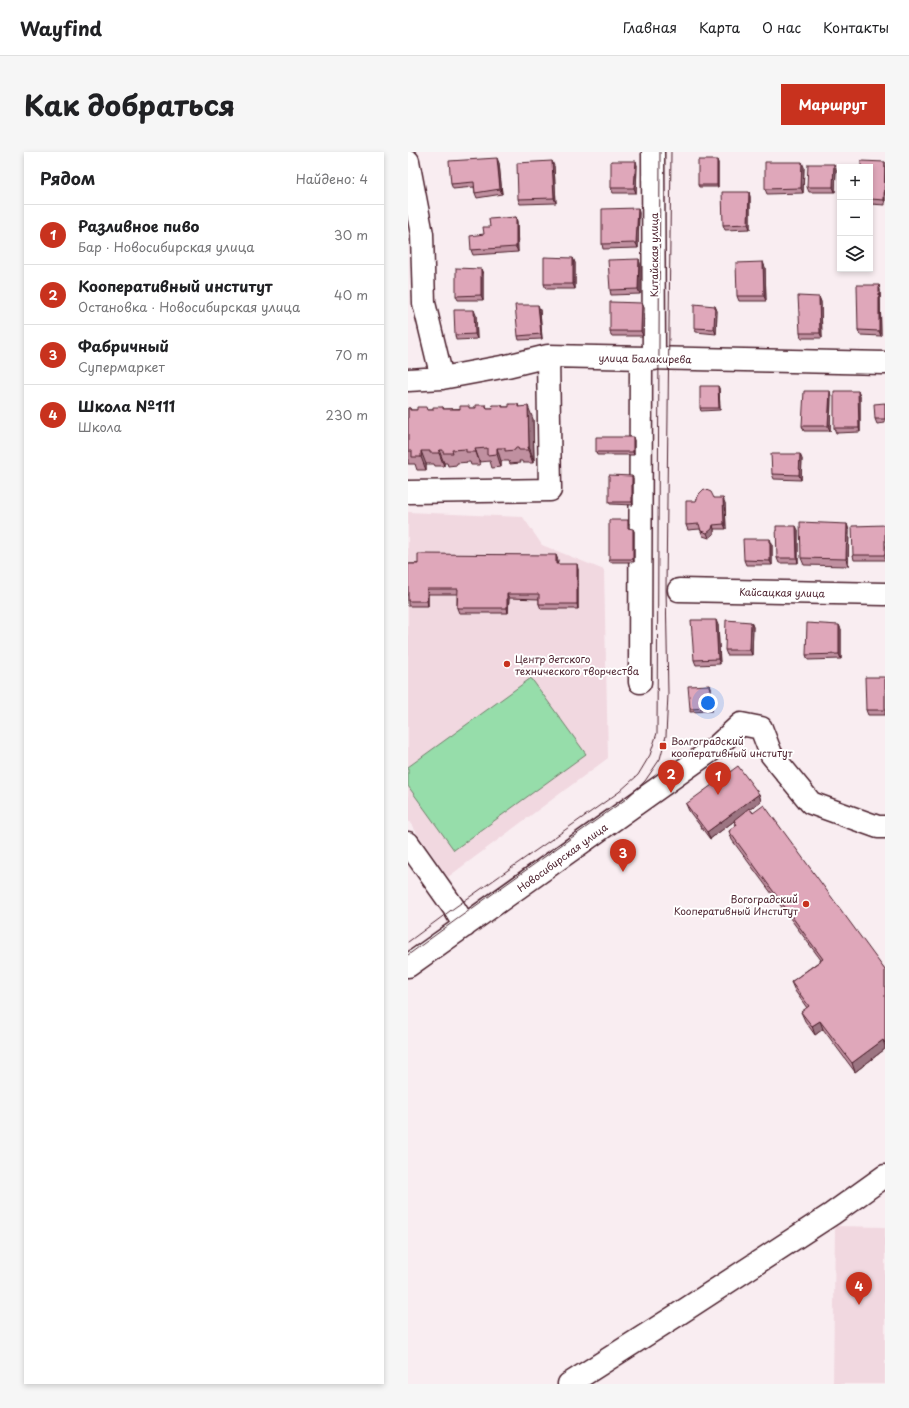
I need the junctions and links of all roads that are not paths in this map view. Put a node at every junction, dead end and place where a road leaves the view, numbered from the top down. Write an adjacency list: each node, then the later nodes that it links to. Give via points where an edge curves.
1 (653, 152): 4 (street, Китайская улица)
2 (408, 161): 6 (street, via 422,234 424,303)
3 (548, 356): 4 (street, улица Балакирева); 6 (street, улица Балакирева); 8 (street, via 550,490)
4 (647, 358): 5 (street, улица Балакирева); 11 (street, Китайская улица)
5 (885, 363)
6 (442, 378): 7 (street, улица Балакирева)
7 (408, 380)
8 (408, 492)
9 (679, 590): 10 (street, Кайсацкая улица)
10 (885, 594)
11 (640, 682)
12 (883, 830): 14 (street, Новосибирская улица, via 811,803 771,754 761,728 741,724 716,747)
13 (408, 842): 14 (street)
14 (465, 926): 15 (street, Новосибирская улица)
15 (408, 966)
16 (885, 1176): 17 (street, via 832,1214)
17 (572, 1382)

